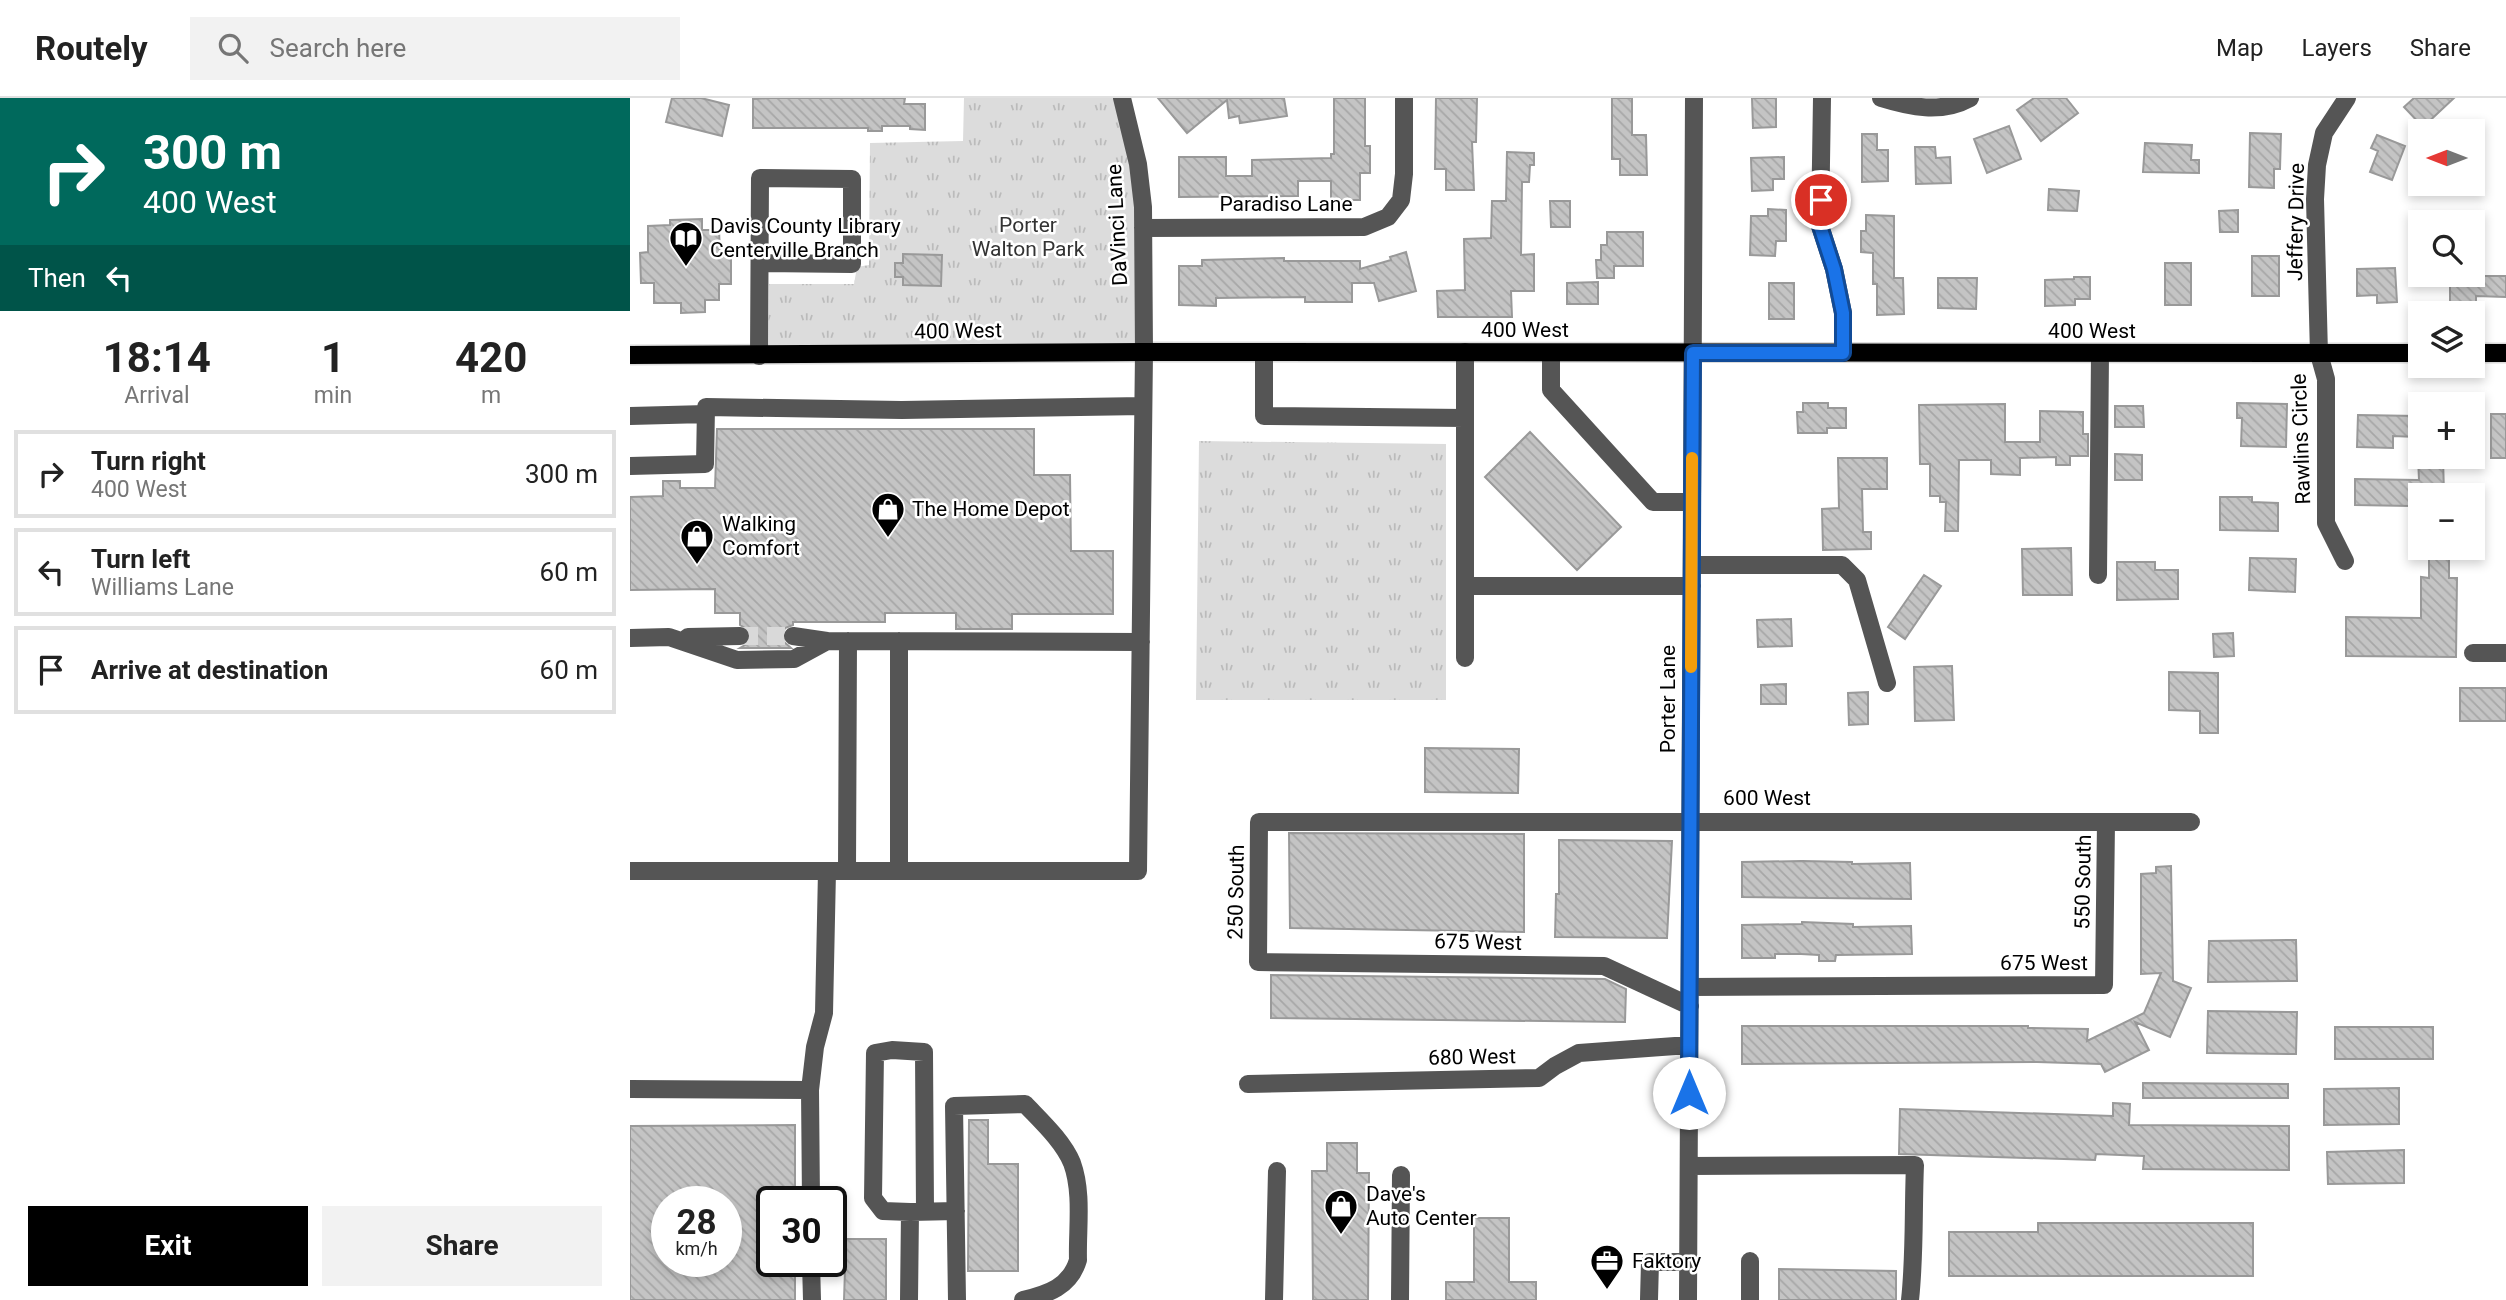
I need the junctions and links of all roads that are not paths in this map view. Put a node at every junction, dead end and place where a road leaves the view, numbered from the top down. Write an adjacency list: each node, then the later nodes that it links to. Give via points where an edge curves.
1 (1122, 98): 8 (street, DaVinci Lane, via 1138,164)
2 (1404, 98): 8 (street, Paradiso Lane, via 1401,200 1388,217 1364,227)
3 (1694, 98): 14 (street, Porter Lane)
4 (1822, 98): 15 (street, via 1820,226 1843,313)
5 (1881, 98): 6 (street, via 1919,109)
6 (1970, 98)
7 (2347, 98): 18 (street, Jeffery Drive, via 2324,133 2317,165)
8 (1143, 228): 10 (street, DaVinci Lane)
9 (760, 263): 9 (street, via 852,264 852,179 760,178); 22 (street)
10 (1144, 352): 11 (main road, 400 West); 22 (main road, 400 West); 23 (street, DaVinci Lane)
11 (1264, 352): 12 (main road, 400 West); 26 (street, via 1264,416)
12 (1465, 352): 13 (main road, 400 West); 26 (street)
13 (1551, 352): 14 (main road, 400 West); 28 (street, via 1551,390 1653,502)
14 (1693, 353): 15 (main road, 400 West); 28 (street, Porter Lane)
15 (1843, 353): 17 (main road, 400 West)
16 (2506, 353): 20 (main road)
17 (2100, 354): 18 (main road, 400 West); 31 (street)
18 (2319, 354): 19 (main road, 400 West); 29 (street, Rawlins Circle, via 2326,379 2326,523)
19 (2408, 354)
20 (2485, 354)
21 (630, 355): 22 (main road, 400 West)
22 (759, 356)
23 (1143, 406): 24 (street, via 706,407); 41 (street, DaVinci Lane)
24 (706, 414): 25 (street); 27 (street, via 705,464)
25 (630, 416)
26 (1465, 418): 32 (street)
27 (630, 466)
28 (1692, 502): 30 (street, Porter Lane)
29 (2345, 561)
30 (1692, 565): 33 (street, Porter Lane); 45 (street, via 1842,565 1857,580)
31 (2098, 575)
32 (1465, 586): 33 (street); 44 (street)
33 (1692, 586): 46 (street, Porter Lane)
34 (740, 636): 36 (street)
35 (793, 636): 38 (street)
36 (669, 637): 37 (street); 38 (street, via 737,660 794,659)
37 (630, 638)
38 (827, 641): 39 (street)
39 (848, 641): 40 (street); 52 (street)
40 (899, 641): 41 (street); 53 (street)
41 (1141, 642): 53 (street, DaVinci Lane, via 1138,871)
42 (2473, 653): 43 (street)
43 (2506, 653)
44 (1465, 658)
45 (1887, 684)
46 (1690, 821): 47 (street, 600 West); 48 (street, 600 West); 56 (street, Porter Lane)
47 (1259, 822): 54 (street, 250 South)
48 (2106, 822): 49 (street, 600 West); 55 (street, 550 South)
49 (2192, 822)
50 (630, 871): 51 (street)
51 (827, 871): 52 (street); 61 (street, via 824,1013)
52 (847, 871): 53 (street)
53 (899, 871)
54 (1258, 962): 57 (street, 675 West, via 1604,966)
55 (2104, 985): 56 (street, 675 West)
56 (1690, 987): 57 (street, Porter Lane)
57 (1690, 1006): 58 (street, Porter Lane)
58 (1689, 1045): 59 (street, 680 West, via 1579,1053 1539,1078); 62 (street, Porter Lane)
59 (1248, 1084)
60 (630, 1089): 61 (street)
61 (810, 1090): 65 (street)
62 (1689, 1166): 69 (street, Porter Lane); 80 (street, via 1915,1166)
63 (1277, 1171): 75 (street)
64 (1401, 1175): 76 (street)
65 (811, 1186)
66 (956, 1211): 67 (street); 73 (street); 74 (street, via 954,1106 1025,1104 1071,1161 1077,1184 1078,1261 1063,1285)
67 (917, 1212): 67 (street, via 883,1211 873,1198 875,1053 924,1052); 72 (street)
68 (1749, 1261): 79 (street)
69 (1689, 1262): 77 (street, via 1650,1262); 78 (street, Porter Lane)
70 (811, 1277): 71 (street)
71 (812, 1300)
72 (909, 1300)
73 (957, 1300)
74 (1023, 1300)
75 (1273, 1300)
76 (1401, 1300)
77 (1649, 1300)
78 (1688, 1300)
79 (1750, 1300)
80 (1910, 1300)

